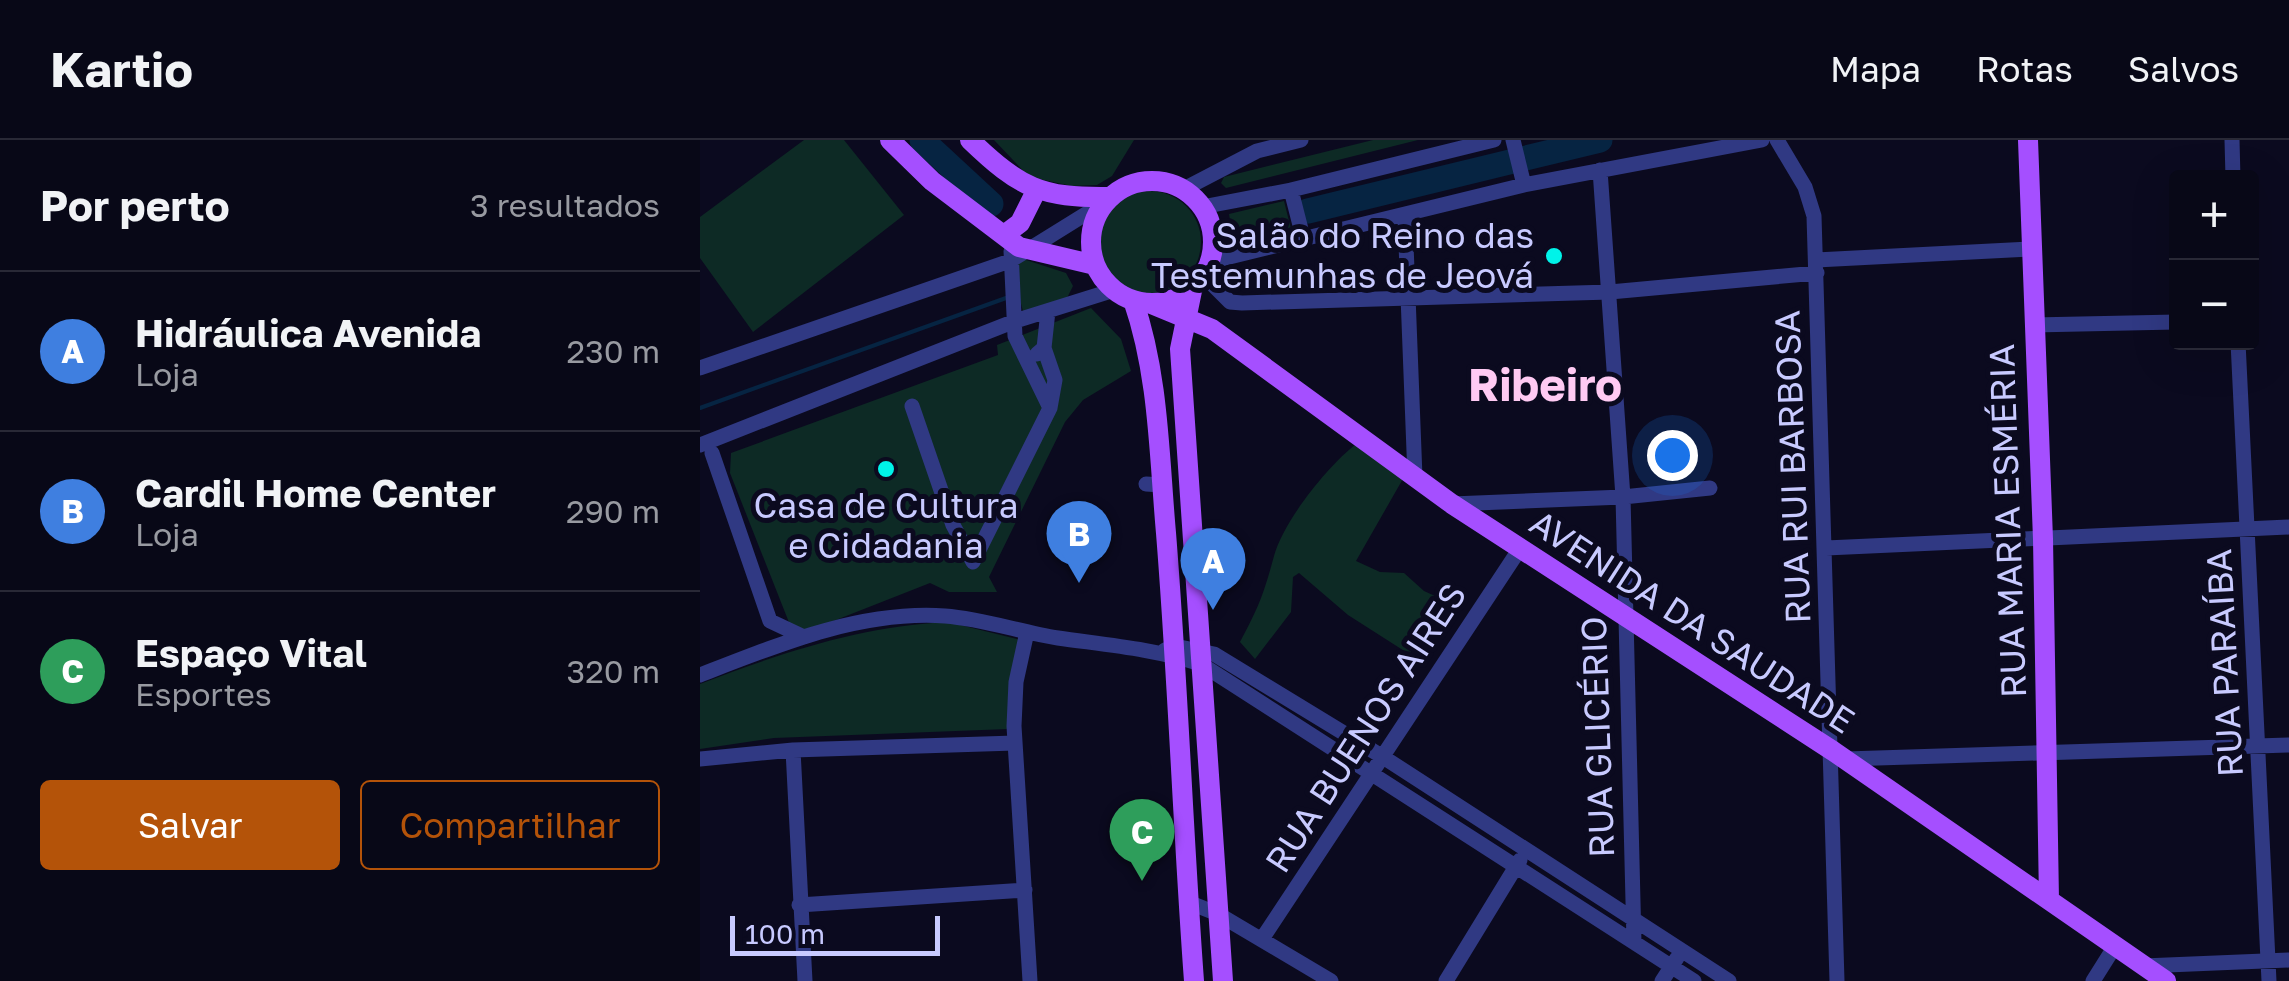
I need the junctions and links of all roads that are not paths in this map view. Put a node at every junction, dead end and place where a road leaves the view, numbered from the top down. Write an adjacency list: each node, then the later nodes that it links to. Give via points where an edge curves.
1 (890, 140): 20 (main road)
2 (970, 140): 15 (main road)
3 (1300, 140): 13 (street, via 1257,151)
4 (1494, 140): 14 (street)
5 (1762, 140): 10 (street)
6 (1777, 140): 23 (street, RUA RUI BARBOSA, via 1805,186)
7 (2028, 140): 21 (main road, RUA MARIA ESMÉRIA)
8 (2232, 140): 11 (street)
9 (1514, 143): 12 (street)
10 (1600, 170): 12 (street); 26 (street, RUA GLICÉRIO)
11 (2233, 170)
12 (1523, 179): 18 (street)
13 (1184, 190): 16 (main road, via 1154,180 1122,188); 17 (main road)
14 (1291, 190): 17 (street); 19 (street)
15 (1036, 191): 16 (main road); 20 (main road)
16 (1107, 200): 20 (street); 22 (main road, via 1091,232)
17 (1202, 206): 24 (main road, via 1212,233)
18 (1405, 218): 19 (street); 27 (street)
19 (1304, 242): 24 (street)
20 (1013, 247): 22 (main road); 31 (street); 37 (street)
21 (2030, 249): 23 (street); 33 (main road, RUA MARIA ESMÉRIA)
22 (1095, 265): 25 (main road)
23 (1817, 266): 26 (street); 50 (street, RUA RUI BARBOSA)
24 (1202, 275): 27 (street, via 1230,302); 28 (main road, via 1180,296); 30 (main road)
25 (1114, 290): 28 (main road); 29 (street)
26 (1610, 292): 27 (street); 45 (street, RUA GLICÉRIO)
27 (1412, 301): 43 (street)
28 (1141, 302): 30 (main road, AVENIDA DA SAUDADE); 55 (main road, via 1152,368 1154,485)
29 (1048, 311): 31 (street); 34 (street)
30 (1185, 316): 43 (main road, AVENIDA DA SAUDADE, via 1240,348); 56 (main road, via 1180,348)
31 (1015, 321): 36 (street); 42 (street)
32 (2169, 322): 33 (street)
33 (2033, 325): 49 (main road, RUA MARIA ESMÉRIA)
34 (1044, 348): 36 (street); 38 (street)
35 (2238, 350): 48 (street, RUA PARAÍBA)
36 (1024, 354): 39 (street)
37 (700, 368)
38 (1055, 388): 39 (street); 41 (street)
39 (1038, 391): 41 (street)
40 (912, 406): 41 (street, via 973,562)
41 (1050, 408)
42 (706, 449): 54 (street, via 770,620)
43 (1415, 477): 46 (main road, AVENIDA DA SAUDADE)
44 (1710, 488): 45 (street)
45 (1623, 497): 46 (street); 52 (street, RUA GLICÉRIO)
46 (1452, 504): 51 (main road, AVENIDA DA SAUDADE)
47 (2289, 527): 48 (street)
48 (2248, 528): 49 (street); 60 (street, RUA PARAÍBA)
49 (2043, 539): 50 (street); 62 (main road, RUA MARIA ESMÉRIA)
50 (1826, 548): 63 (street, RUA RUI BARBOSA)
51 (1519, 550): 52 (main road, AVENIDA DA SAUDADE); 64 (street, RUA BUENOS AIRES)
52 (1623, 616): 63 (main road, AVENIDA DA SAUDADE); 73 (street, RUA GLICÉRIO)
53 (1027, 632): 54 (street, via 976,620 904,616); 55 (street); 58 (street, via 1016,682)
54 (804, 637): 57 (street)
55 (1171, 651): 56 (street); 70 (main road)
56 (1200, 656): 64 (street); 66 (street); 72 (main road)
57 (700, 675)
58 (1015, 743): 61 (street); 68 (street)
59 (2289, 745): 60 (street)
60 (2260, 746): 62 (street); 79 (street, RUA PARAÍBA)
61 (793, 750): 65 (street); 71 (street)
62 (2048, 750): 63 (street); 69 (main road, RUA MARIA ESMÉRIA)
63 (1839, 755): 69 (main road, AVENIDA DA SAUDADE); 91 (street, RUA RUI BARBOSA)
64 (1383, 757): 66 (street, RUA BUENOS AIRES); 67 (street)
65 (700, 759)
66 (1372, 773): 67 (street); 74 (street, RUA BUENOS AIRES)
67 (1521, 860): 73 (street); 75 (street); 87 (street)
68 (1025, 890): 71 (street); 83 (street)
69 (2049, 900): 76 (main road, AVENIDA DA SAUDADE)
70 (1188, 902): 72 (street); 84 (main road)
71 (799, 904): 82 (street)
72 (1218, 914): 74 (street); 85 (main road)
73 (1636, 920): 75 (street, RUA GLICÉRIO); 77 (street)
74 (1262, 939): 86 (street)
75 (1634, 942): 80 (street)
76 (2115, 946): 81 (main road, AVENIDA DA SAUDADE); 92 (street)
77 (1683, 951): 80 (street); 90 (street)
78 (2289, 960): 79 (street)
79 (2267, 961): 81 (street); 94 (street, RUA PARAÍBA)
80 (1671, 966): 88 (street); 89 (street)
81 (2143, 966): 93 (main road, AVENIDA DA SAUDADE)
82 (805, 981)
83 (1030, 981)
84 (1194, 981)
85 (1224, 981)
86 (1332, 981)
87 (1446, 981)
88 (1662, 981)
89 (1694, 981)
90 (1728, 981)
91 (1837, 981)
92 (2093, 981)
93 (2166, 981)
94 (2269, 981)

